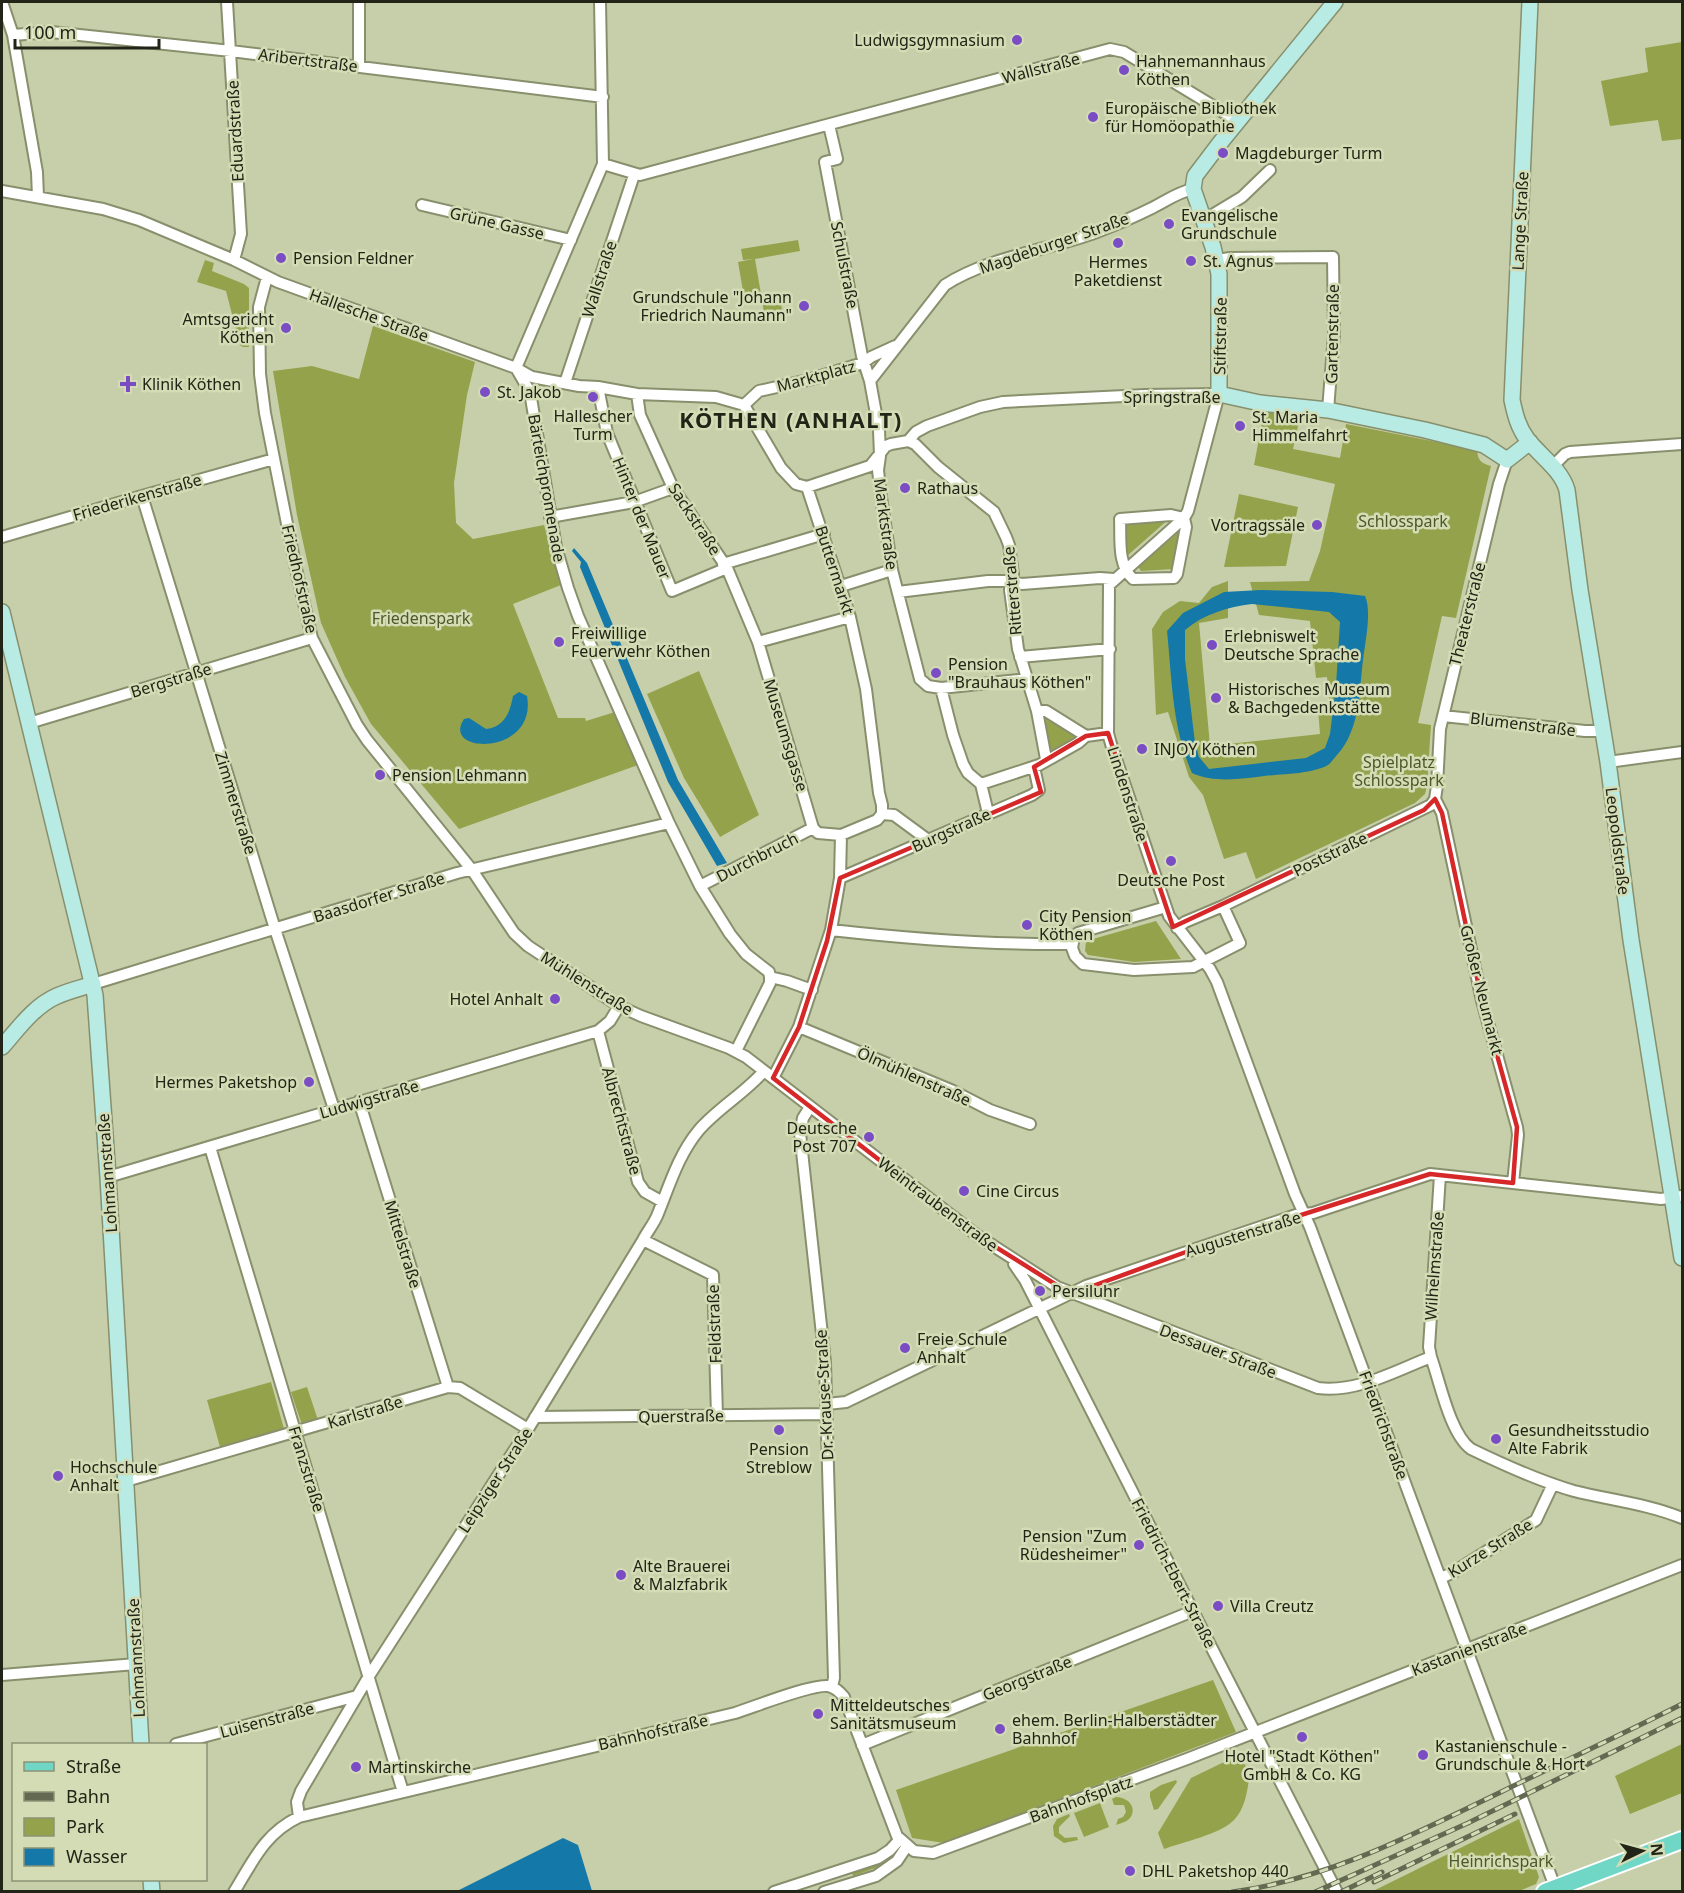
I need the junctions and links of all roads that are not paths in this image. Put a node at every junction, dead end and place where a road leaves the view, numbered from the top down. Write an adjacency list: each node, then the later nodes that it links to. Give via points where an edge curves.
1 (2, 2): 7 (street)
2 (227, 2): 8 (street, Eduardstraße)
3 (359, 2): 9 (street)
4 (600, 2): 10 (street)
5 (1335, 2): 11 (main road)
6 (1530, 2): 35 (main road, Lange Straße, via 1512,387 1516,420)
7 (13, 35): 8 (street, Aribertstraße, via 51,32); 18 (street)
8 (231, 51): 9 (street, Aribertstraße); 22 (street, Eduardstraße, via 241,234)
9 (359, 66): 10 (street, Aribertstraße)
10 (603, 97): 13 (street)
11 (1238, 122): 12 (street, Wallstraße, via 1124,52 1110,49); 16 (main road, via 1195,176)
12 (829, 125): 15 (street, Wallstraße); 26 (street, Schulstraße, via 837,159 825,162)
13 (603, 164): 15 (street); 21 (street)
14 (1270, 170): 20 (street, via 1242,197)
15 (634, 175): 29 (street, Wallstraße)
16 (1193, 189): 20 (main road, Stiftstraße); 25 (street, Magdeburger Straße, via 1181,191 1096,232 953,280)
17 (2, 191): 18 (street, Hallesche Straße)
18 (38, 197): 22 (street, Hallesche Straße, via 118,213)
19 (422, 206): 21 (street, Grüne Gasse)
20 (1204, 220): 23 (main road, Stiftstraße)
21 (571, 240): 27 (street)
22 (234, 260): 24 (street, Hallesche Straße)
23 (1217, 260): 32 (main road, Stiftstraße); 34 (street, Gartenstraße, via 1333,257 1334,334)
24 (267, 277): 27 (street, Hallesche Straße); 39 (street, Friedhofstraße, via 259,307 258,342)
25 (897, 345): 26 (street, Magdeburger Straße); 28 (street, Magdeburger Straße)
26 (863, 363): 28 (street, Marktplatz); 33 (street, Marktplatz, via 759,391)
27 (516, 368): 29 (street, Hallesche Straße, via 532,377); 46 (street, Bärteichpromenade, via 530,392)
28 (870, 381): 38 (street, Marktplatz)
29 (565, 383): 30 (street, Hallesche Straße)
30 (598, 387): 31 (street, Hallesche Straße); 45 (street, Hinter der Mauer, via 607,433)
31 (637, 394): 33 (street, Hallesche Straße, via 693,395); 43 (street, Sackstraße, via 640,415)
32 (1219, 394): 34 (main road, Springstraße); 36 (street, Springstraße, via 1004,402 943,419 916,432); 47 (street, Stiftstraße)
33 (744, 405): 42 (street, via 781,468 796,484)
34 (1328, 410): 40 (main road, Springstraße, via 1474,442)
35 (1528, 440): 40 (main road); 41 (main road, Leopoldstraße)
36 (908, 441): 38 (street, Springstraße, via 886,446); 54 (street, Ritterstraße, via 994,512 1009,545)
37 (1683, 444): 41 (street, via 1570,452)
38 (880, 456): 42 (street, via 870,466); 52 (street, Marktstraße, via 878,470)
39 (274, 459): 44 (street, Friederikenstraße); 59 (street, Friedhofstraße)
40 (1507, 460): 67 (street, Theaterstraße)
41 (1552, 466): 69 (main road, Leopoldstraße, via 1567,490)
42 (807, 487): 48 (street, Buttermarkt)
43 (673, 488): 45 (street); 50 (street, Sackstraße)
44 (142, 495): 49 (street, Friederikenstraße); 63 (street, Zimmerstraße)
45 (634, 502): 46 (street); 50 (street, Hinter der Mauer, via 672,591)
46 (550, 517): 80 (street, Bärteichpromenade, via 578,616)
47 (1184, 518): 51 (street); 51 (street, via 1171,515 1120,519); 51 (street, Stiftstraße, via 1186,527 1174,578 1133,579)
48 (824, 534): 50 (street); 55 (street, Buttermarkt)
49 (2, 537)
50 (725, 566): 60 (street, Sackstraße)
51 (1125, 569): 53 (street)
52 (892, 570): 55 (street); 56 (street, Marktstraße)
53 (1114, 579): 54 (street); 61 (street, Lindenstraße, via 1108,591)
54 (1012, 582): 56 (street); 62 (street, Ritterstraße)
55 (841, 586): 58 (street, Buttermarkt)
56 (898, 592): 65 (street, Marktstraße, via 920,679 928,686)
57 (2, 612): 68 (main road, Lohmannstraße)
58 (850, 617): 60 (street); 78 (street, Buttermarkt, via 866,689)
59 (312, 638): 63 (street, Bergstraße); 84 (street, Friedhofstraße, via 367,740)
60 (758, 642): 81 (street, Museumsgasse)
61 (1110, 649): 62 (street); 70 (street, Lindenstraße)
62 (1020, 657): 64 (street, Ritterstraße)
63 (196, 672): 68 (street, Bergstraße); 90 (street, Zimmerstraße)
64 (1027, 679): 65 (street); 66 (street, Ritterstraße)
65 (941, 688): 76 (street, via 963,764)
66 (1037, 711): 71 (street, via 1046,711); 73 (street, Ritterstraße)
67 (1443, 716): 69 (street, Blumenstraße); 77 (street, Theaterstraße)
68 (29, 723): 95 (main road, Lohmannstraße)
69 (1603, 731): 74 (main road, Leopoldstraße)
70 (1108, 733): 71 (street); 88 (street, Lindenstraße)
71 (1086, 736): 73 (street)
72 (1683, 752): 74 (street)
73 (1046, 759): 75 (street)
74 (1608, 762): 112 (main road, Leopoldstraße, via 1631,940)
75 (1034, 767): 76 (street); 79 (street, Burgstraße, via 1037,792)
76 (981, 784): 79 (street)
77 (1435, 799): 87 (street, Poststraße, via 1424,810); 111 (street, Großer Neumarkt, via 1442,813 1482,1001 1517,1126)
78 (883, 813): 82 (street); 83 (street)
79 (988, 813): 83 (street, Burgstraße)
80 (669, 823): 84 (street, Baasdorfer Straße); 86 (street, Bärteichpromenade)
81 (813, 828): 82 (street, via 818,833); 86 (street, Durchbruch)
82 (841, 835): 85 (street)
83 (928, 840): 85 (street, Burgstraße)
84 (472, 870): 90 (street, Baasdorfer Straße); 97 (street, Mühlenstraße, via 521,940)
85 (840, 878): 91 (street)
86 (700, 886): 94 (street, Bärteichpromenade, via 735,941)
87 (1223, 906): 89 (street, Poststraße); 93 (street, via 1240,943)
88 (1166, 908): 89 (street, Lindenstraße); 92 (street, via 1085,929 1074,937)
89 (1177, 928): 93 (street, Lindenstraße)
90 (275, 929): 95 (street, Baasdorfer Straße); 106 (street, Zimmerstraße)
91 (831, 930): 92 (street, via 984,943); 96 (street)
92 (1072, 944): 93 (street, via 1075,956 1083,963 1134,970 1191,967)
93 (1203, 960): 114 (street, Friedrichstraße, via 1217,982)
94 (770, 977): 96 (street); 101 (street)
95 (93, 984): 100 (main road, via 56,996 41,1006); 110 (main road, Lohmannstraße)
96 (812, 990): 98 (street)
97 (619, 1005): 99 (street, via 610,1021); 101 (street, Mühlenstraße)
98 (799, 1026): 103 (street); 107 (street, Ölmühlenstraße)
99 (598, 1031): 104 (street, Ludwigstraße); 113 (street, Albrechtstraße, via 638,1182 645,1192)
100 (2, 1047)
101 (736, 1051): 102 (street, Mühlenstraße)
102 (764, 1071): 103 (street, Mühlenstraße); 113 (street, Leipziger Straße, via 698,1131)
103 (773, 1078): 105 (street, Weintraubenstraße)
104 (358, 1101): 106 (street, Ludwigstraße); 122 (street, Mittelstraße)
105 (810, 1107): 116 (street, Weintraubenstraße); 123 (street, Dr.-Krause-Straße, via 800,1133)
106 (334, 1109): 108 (street, Ludwigstraße)
107 (1030, 1124)
108 (210, 1147): 110 (street, Ludwigstraße); 127 (street, Franzstraße)
109 (1440, 1175): 111 (street, Augustenstraße); 114 (street, Augustenstraße, via 1430,1174); 120 (street, Wilhelmstraße)
110 (108, 1177): 128 (main road, Lohmannstraße)
111 (1513, 1183): 112 (street, Augustenstraße, via 1661,1199)
112 (1678, 1196): 117 (main road, Leopoldstraße)
113 (661, 1201): 115 (street, Leipziger Straße)
114 (1304, 1214): 118 (street, Augustenstraße); 121 (street, Friedrichstraße)
115 (643, 1240): 124 (street, Feldstraße, via 713,1275); 125 (street, Leipziger Straße)
116 (1008, 1256): 118 (street, Weintraubenstraße); 119 (street, Friedrich-Ebert-Straße)
117 (1683, 1258)
118 (1071, 1294): 119 (street, Augustenstraße); 121 (street, Dessauer Straße, via 1310,1386 1338,1389)
119 (1040, 1309): 123 (street, Augustenstraße); 133 (street, Friedrich-Ebert-Straße)
120 (1431, 1357): 121 (street, Dessauer Straße); 129 (street, Wilhelmstraße, via 1463,1443)
121 (1368, 1382): 132 (street, Friedrichstraße)
122 (448, 1387): 126 (street, via 460,1388); 127 (street, Karlstraße)
123 (827, 1409): 124 (street, Querstraße); 138 (street, Dr.-Krause-Straße)
124 (717, 1416): 125 (street, Querstraße)
125 (535, 1417): 126 (street, Leipziger Straße)
126 (528, 1429): 137 (street, Leipziger Straße)
127 (296, 1432): 128 (street, Karlstraße); 137 (street, Franzstraße)
128 (126, 1481): 135 (main road, Lohmannstraße)
129 (1553, 1484): 130 (street); 132 (street, Kurze Straße, via 1536,1520)
130 (1683, 1518)
131 (1683, 1565): 134 (street, Kastanienstraße)
132 (1441, 1578): 134 (street, Friedrichstraße)
133 (1192, 1611): 140 (street, Friedrich-Ebert-Straße); 143 (street, Georgstraße)
134 (1466, 1650): 140 (street, Kastanienstraße); 148 (street, Friedrichstraße)
135 (136, 1664): 136 (street); 141 (main road, Lohmannstraße)
136 (2, 1675)
137 (369, 1676): 139 (street, Leipziger Straße); 144 (street, Franzstraße)
138 (832, 1687): 143 (street, via 843,1697); 144 (street, Bahnhofstraße)
139 (357, 1696): 142 (street, Luisenstraße); 145 (street, Leipziger Straße, via 301,1791 297,1802)
140 (1255, 1732): 147 (street, Bahnhofsplatz, via 933,1853 920,1852); 152 (street, Friedrich-Ebert-Straße)
141 (141, 1743)
142 (180, 1743)
143 (862, 1745): 147 (street)
144 (403, 1792): 145 (street, Bahnhofstraße)
145 (299, 1817): 149 (street, via 271,1835)
146 (1683, 1840): 148 (main road)
147 (903, 1843): 150 (street, via 878,1858); 151 (street, via 897,1862 876,1876)
148 (1554, 1890)
149 (234, 1892)
150 (774, 1892)
151 (824, 1892)
152 (1337, 1892)

